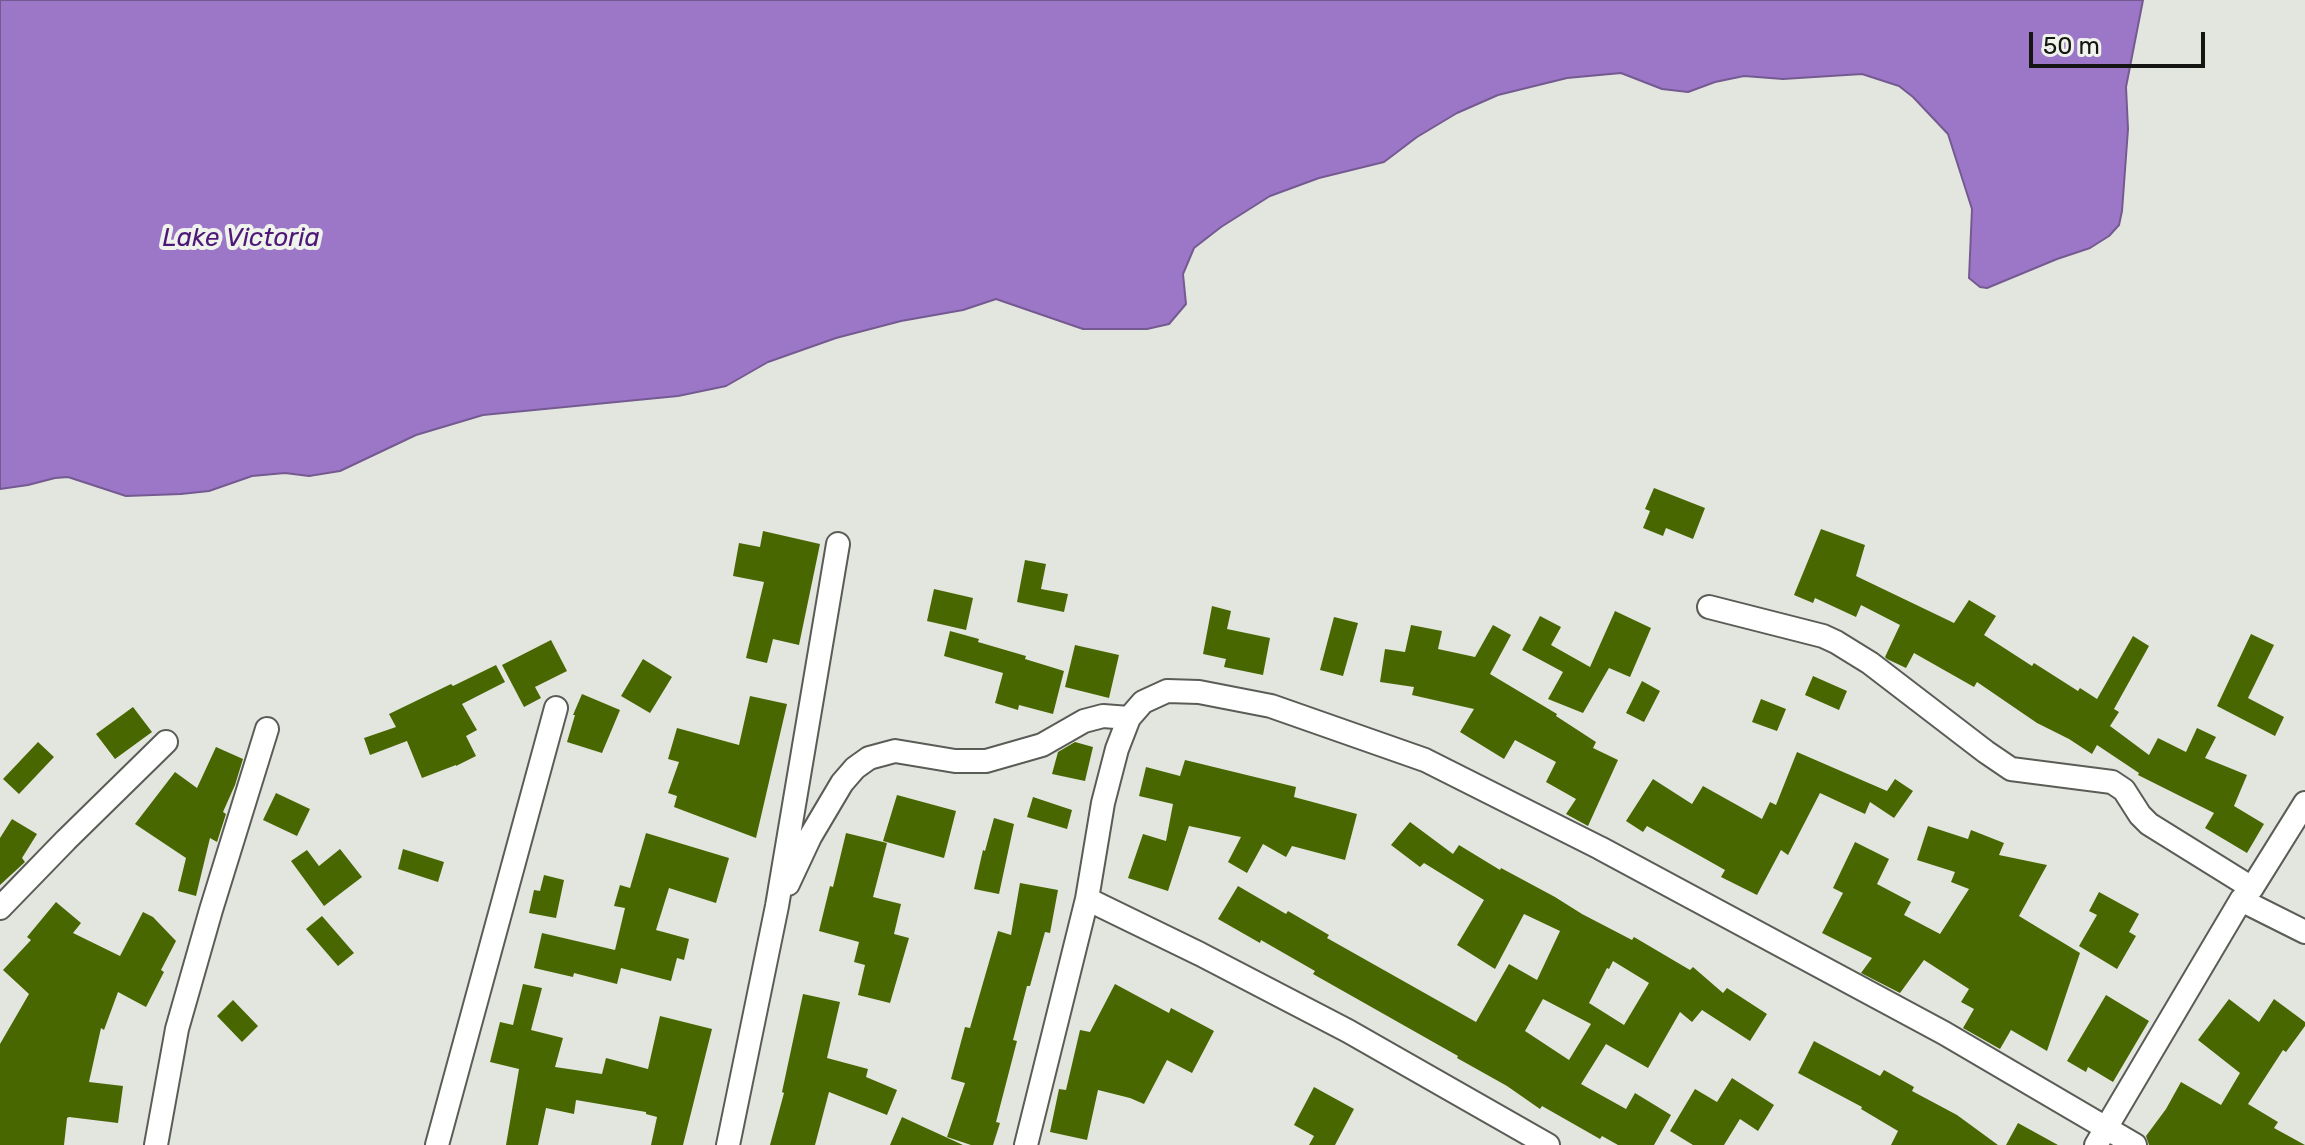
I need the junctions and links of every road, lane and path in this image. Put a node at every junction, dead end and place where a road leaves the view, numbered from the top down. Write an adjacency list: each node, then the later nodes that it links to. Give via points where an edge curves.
1 (838, 544): 10 (street)
2 (1709, 607): 8 (street, via 1836,642 2011,769 2112,782 2149,824)
3 (556, 708): 15 (street)
4 (1129, 718): 9 (street, via 1103,803); 10 (street, via 1084,721 1042,745 986,761 895,751 869,758 855,768 830,803); 13 (street, via 1143,702 1167,691 1199,692 1271,706 1425,760 1944,1033)
5 (267, 729): 14 (street, via 177,1029)
6 (166, 742): 11 (street)
7 (2305, 803): 8 (street)
8 (2246, 894): 12 (street); 13 (street)
9 (1087, 899): 17 (street); 18 (street, via 1348,1031)
10 (777, 906): 16 (street)
11 (0, 908)
12 (2305, 932)
13 (2101, 1137): 19 (street)
14 (156, 1145)
15 (437, 1145)
16 (728, 1145)
17 (1026, 1145)
18 (1548, 1145)
19 (2135, 1145)

